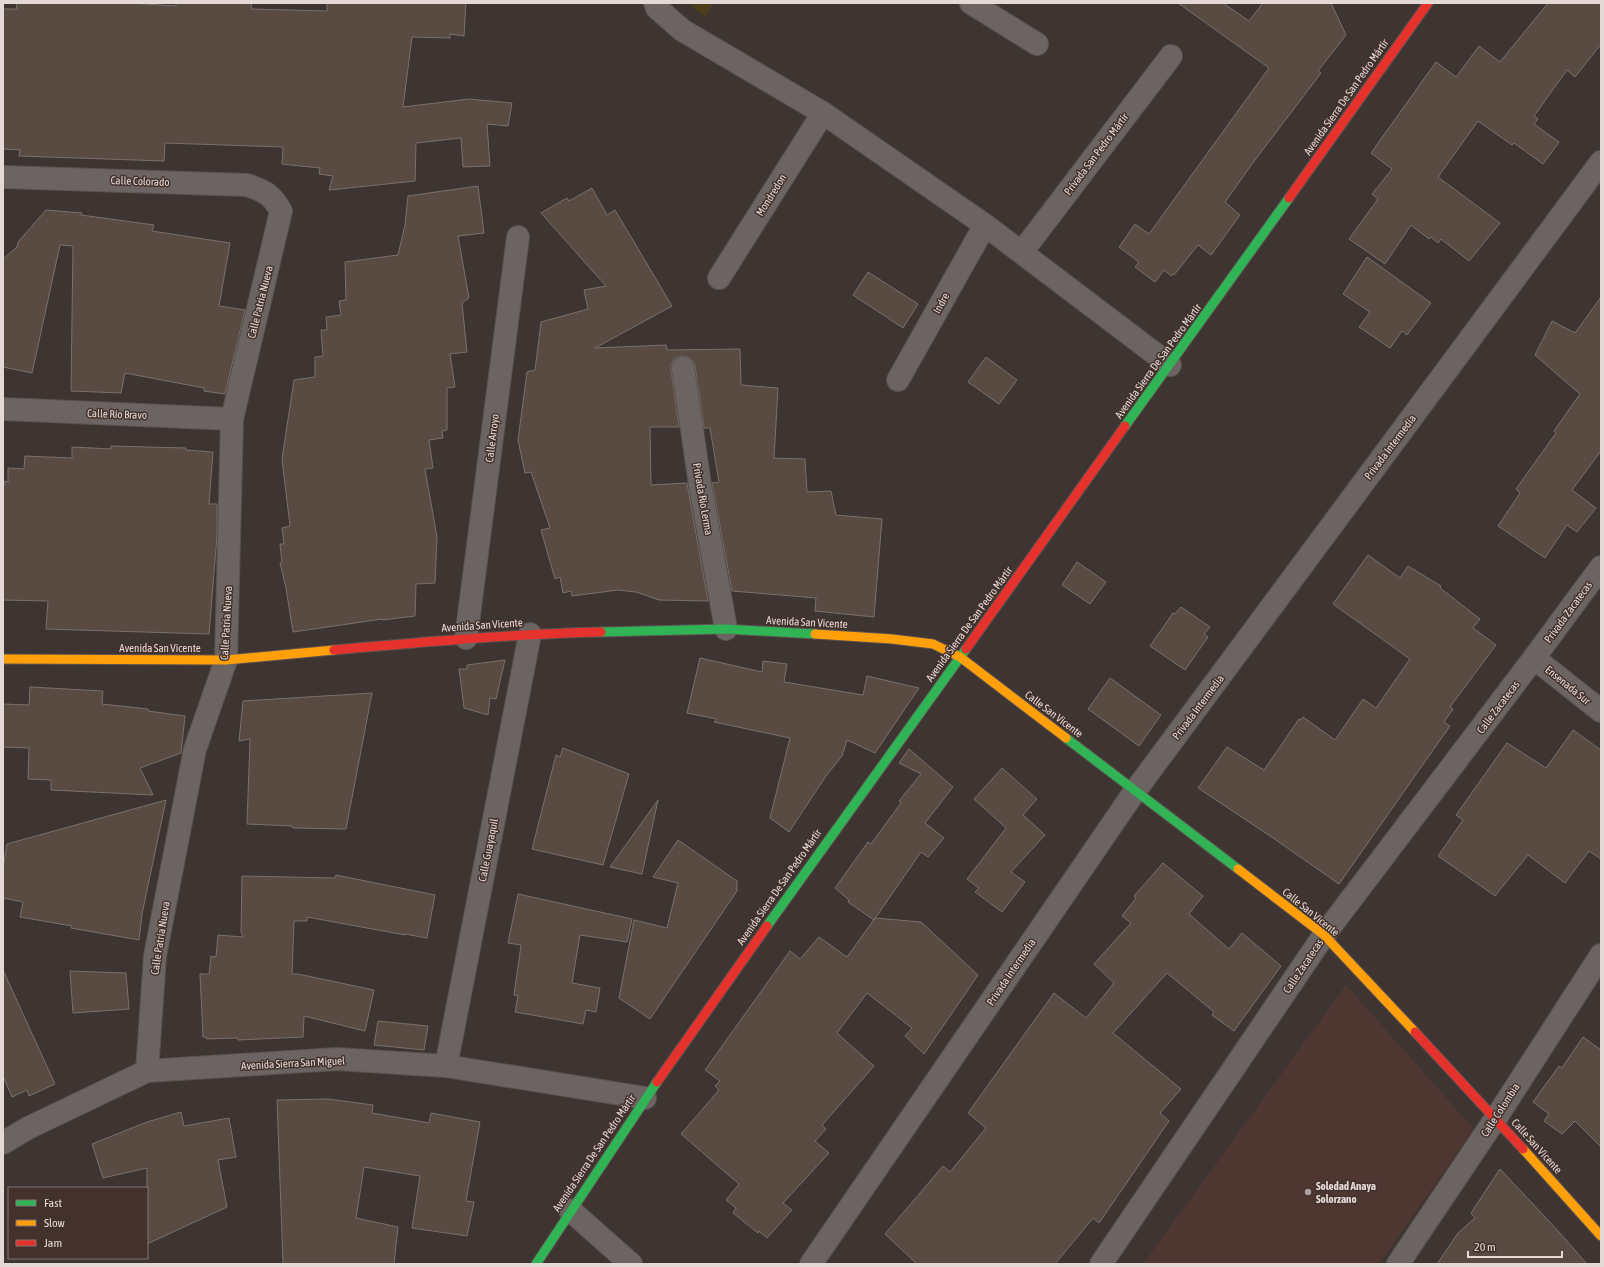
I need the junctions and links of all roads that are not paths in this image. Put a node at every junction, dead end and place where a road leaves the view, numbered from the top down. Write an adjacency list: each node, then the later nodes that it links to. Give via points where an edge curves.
1 (655, 3): 6 (street, via 657,8 682,30)
2 (971, 3): 4 (street)
3 (1428, 3): 14 (street, Avenida Sierra De San Pedro Mártir)
4 (1037, 44)
5 (1171, 56): 12 (street, Privada San Pedro Mártir)
6 (823, 113): 10 (street); 13 (street, Mondredon)
7 (1601, 162): 28 (street, Privada Intermedia)
8 (3, 177): 9 (street, Calle Colorado, via 247,185)
9 (273, 198): 18 (street, Calle Patria Nueva, via 280,210 278,226)
10 (985, 225): 12 (street); 16 (street, Indre)
11 (518, 238): 22 (street, Calle Arroyo)
12 (1022, 252): 14 (street)
13 (719, 278)
14 (1170, 365): 23 (street, Avenida Sierra De San Pedro Mártir)
15 (683, 368): 20 (street, Privada Río Lerma, via 700,485)
16 (898, 380)
17 (3, 409): 18 (street, Calle Río Bravo)
18 (232, 419): 26 (street, Calle Patria Nueva)
19 (1601, 567): 24 (street, Privada Zacatecas)
20 (726, 629): 21 (street, Avenida San Vicente); 23 (street, Avenida San Vicente, via 906,640 933,644)
21 (530, 634): 22 (street, Avenida San Vicente); 31 (street, Calle Guayaquil)
22 (466, 638): 26 (street, Avenida San Vicente)
23 (960, 657): 28 (street, Calle San Vicente); 33 (street, Avenida Sierra De San Pedro Mártir)
24 (1534, 658): 27 (street, Ensenada Sur); 29 (street, Calle Zacatecas)
25 (3, 659): 26 (street, Avenida San Vicente)
26 (226, 660): 32 (street, Calle Patria Nueva, via 195,749 155,956)
27 (1601, 711)
28 (1136, 791): 29 (street, Calle San Vicente); 40 (street, Privada Intermedia)
29 (1324, 935): 34 (street, Calle San Vicente); 41 (street, Calle Zacatecas)
30 (1601, 955): 34 (street, Calle Colombia)
31 (446, 1066): 32 (street, Avenida Sierra San Miguel, via 336,1059); 33 (street, Avenida Sierra San Miguel)
32 (147, 1071): 35 (street, Avenida Sierra San Miguel)
33 (645, 1098): 36 (street, Avenida Sierra De San Pedro Mártir)
34 (1496, 1118): 37 (street, Calle San Vicente); 42 (street, Calle Colombia)
35 (3, 1143)
36 (570, 1210): 38 (street, Avenida Sierra De San Pedro Mártir); 39 (street)
37 (1601, 1236)
38 (536, 1264)
39 (631, 1264)
40 (811, 1264)
41 (1101, 1264)
42 (1398, 1264)

